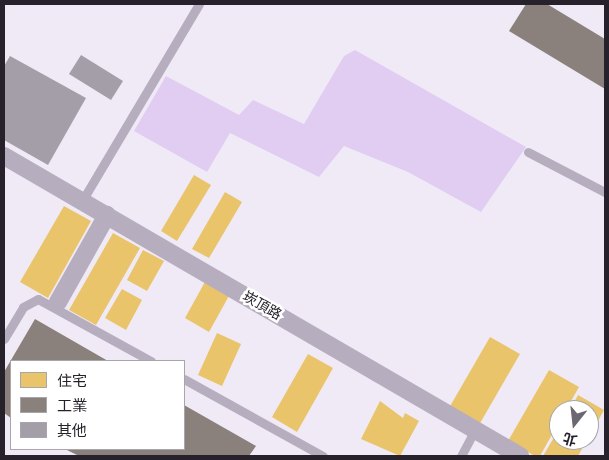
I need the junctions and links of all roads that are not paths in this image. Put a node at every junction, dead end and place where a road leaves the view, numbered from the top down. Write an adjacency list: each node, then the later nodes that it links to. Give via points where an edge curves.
1 (199, 4): 5 (lane)
2 (528, 152): 4 (lane)
3 (4, 156): 5 (street, 崁頂路)
4 (605, 192)
5 (82, 201): 6 (street, 崁頂路)
6 (107, 215): 7 (street); 11 (street, 崁頂路)
7 (58, 302)
8 (4, 339): 9 (lane, via 23,307 38,299)
9 (149, 360)
10 (185, 380): 12 (lane)
11 (475, 430): 13 (lane); 14 (street, 崁頂路)
12 (322, 456)
13 (461, 456)
14 (520, 456)

